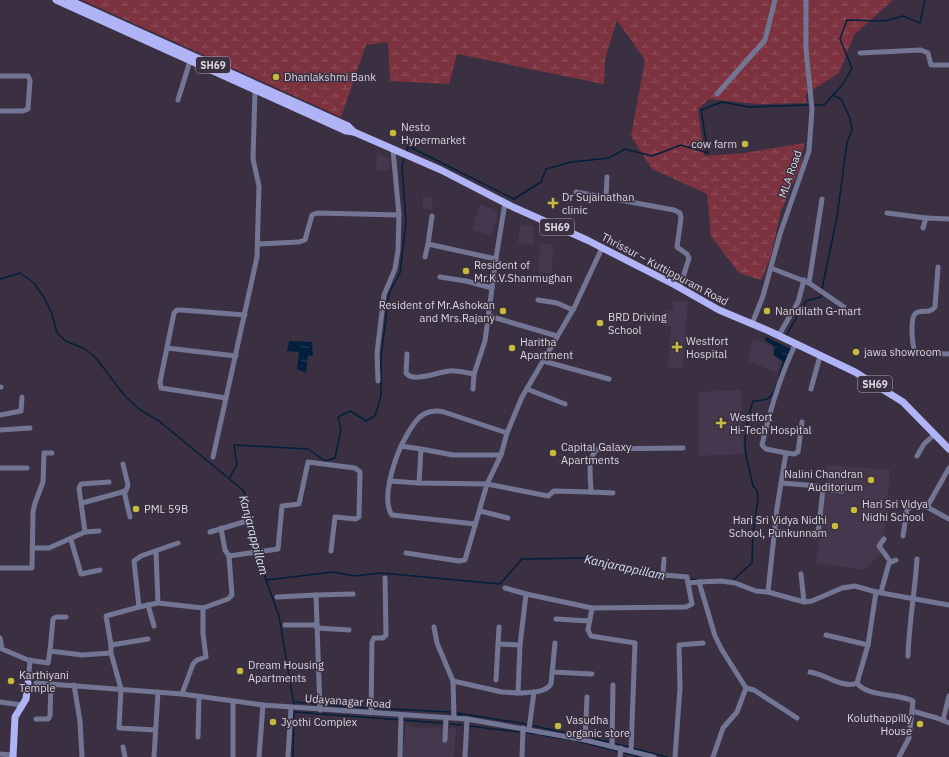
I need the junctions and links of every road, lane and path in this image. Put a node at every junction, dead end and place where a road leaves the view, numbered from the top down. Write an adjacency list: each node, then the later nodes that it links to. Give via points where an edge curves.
1 (56, 0): 6 (main road, Thrissur – Kuttippuram Road)
2 (70, 0): 13 (main road, Thrissur – Kuttippuram Road / SH69, via 348,126)
3 (775, 0): 10 (street, via 765,40)
4 (806, 0): 32 (street, MLA Road, via 811,136 806,164 782,228)
5 (860, 53): 7 (street, via 921,50 928,53 930,65)
6 (190, 61): 9 (main road, Thrissur – Kuttippuram Road); 11 (street)
7 (949, 65)
8 (0, 76): 12 (street, via 28,76 30,80 28,108 23,111)
9 (255, 91): 13 (main road, Thrissur – Kuttippuram Road, via 346,132); 26 (street, via 253,159 259,186)
10 (716, 94)
11 (178, 100)
12 (0, 111)
13 (354, 132): 14 (main road, Thrissur – Kuttippuram Road / SH69)
14 (393, 150): 19 (main road, Thrissur – Kuttippuram Road / SH69, via 441,170); 21 (street)
15 (607, 176): 17 (street)
16 (576, 192): 17 (street)
17 (606, 197): 35 (street, via 680,212 677,247 689,258)
18 (822, 199): 34 (street)
19 (505, 203): 28 (main road, Thrissur – Kuttippuram Road / SH69); 30 (street)
20 (887, 213): 23 (street)
21 (399, 215): 26 (street, via 312,214 304,240); 54 (street, via 395,269 384,296 377,353)
22 (432, 216): 27 (street)
23 (926, 218): 24 (street); 25 (street)
24 (949, 219)
25 (923, 228)
26 (258, 244): 40 (street)
27 (428, 244): 29 (street); 30 (street)
28 (602, 248): 35 (main road, Thrissur – Kuttippuram Road / SH69); 39 (street)
29 (425, 257)
30 (496, 259): 36 (street)
31 (938, 267): 48 (street, via 935,307 930,311 914,314 912,340 916,353)
32 (771, 268): 34 (street); 42 (street, MLA Road, via 764,296)
33 (440, 277): 36 (street)
34 (807, 281): 38 (street); 44 (street)
35 (680, 287): 42 (main road, Thrissur – Kuttippuram Road / SH69, via 719,310)
36 (492, 288): 41 (street)
37 (538, 300): 39 (street, via 557,303)
38 (844, 307)
39 (573, 310): 43 (street)
40 (245, 315): 46 (street, via 177,310); 49 (street)
41 (489, 316): 43 (street); 52 (street, via 485,341)
42 (752, 324): 44 (main road, Thrissur – Kuttippuram Road / SH69)
43 (557, 336): 51 (street)
44 (783, 337): 45 (main road, Thrissur – Kuttippuram Road / SH69)
45 (796, 344): 50 (main road, Thrissur – Kuttippuram Road / SH69); 72 (street, via 783,370 762,445 766,449)
46 (167, 348): 49 (street); 59 (street, via 161,388)
47 (407, 354): 52 (street, via 406,373 410,377 448,371)
48 (949, 354)
49 (236, 356): 59 (street)
50 (820, 356): 57 (street); 66 (main road, Thrissur – Kuttippuram Road / SH69, via 880,386 903,402)
51 (543, 360): 53 (street); 56 (street)
52 (474, 374): 55 (street)
53 (609, 379)
54 (378, 381)
55 (472, 389)
56 (527, 389): 60 (street); 65 (street)
57 (811, 389)
58 (22, 397): 61 (street, via 21,411)
59 (226, 398): 75 (street)
60 (565, 404)
61 (0, 415)
62 (802, 422): 72 (street, via 798,452)
63 (30, 428): 64 (street)
64 (0, 430)
65 (507, 433): 67 (street, via 434,410 416,419); 73 (street)
66 (934, 434): 69 (main road, Thrissur – Kuttippuram Road / SH69); 74 (street)
67 (401, 446): 70 (street); 80 (street)
68 (683, 448): 88 (street, via 598,448 591,458)
69 (949, 448)
70 (421, 449): 73 (street, via 453,455); 82 (street)
71 (52, 453): 107 (street, via 44,454 43,482 33,512)
72 (786, 453): 83 (street)
73 (501, 455): 84 (street)
74 (916, 456)
75 (213, 457)
76 (123, 464): 86 (street, via 128,485 128,489)
77 (0, 468): 78 (street)
78 (27, 468)
79 (949, 468): 91 (street)
80 (390, 481): 82 (street); 97 (street, via 389,501 392,516)
81 (110, 482): 90 (street, via 81,484 79,488)
82 (419, 483): 84 (street)
83 (781, 483): 85 (street, via 818,486); 100 (street)
84 (487, 484): 88 (street, via 548,496 554,492); 92 (street)
85 (823, 489): 87 (street); 100 (street, via 816,536)
86 (124, 491): 90 (street); 93 (street)
87 (842, 491)
88 (591, 492): 89 (street)
89 (613, 493)
90 (82, 503): 101 (street)
91 (927, 507): 95 (street); 103 (street, via 914,505 907,509)
92 (480, 511): 94 (street); 97 (street)
93 (130, 517)
94 (508, 518)
95 (949, 519)
96 (247, 521): 98 (street)
97 (475, 524): 110 (street, via 465,560)
98 (221, 528): 102 (street); 111 (street, via 225,550)
99 (98, 531): 101 (street)
100 (774, 531): 123 (street)
101 (85, 532): 105 (street)
102 (210, 532)
103 (903, 536)
104 (884, 539): 115 (street, via 880,546)
105 (71, 540): 107 (street, via 49,548); 117 (street, via 81,574)
106 (178, 543): 109 (street)
107 (32, 548): 116 (street, via 32,568)
108 (331, 551): 111 (street, via 335,517 359,517 360,472 355,468 310,462 307,464 299,504 282,506 278,549)
109 (156, 552): 131 (street); 134 (street, via 134,561)
110 (406, 553)
111 (229, 556): 135 (street, via 231,598)
112 (664, 559): 120 (street, via 664,575)
113 (917, 559): 129 (street)
114 (896, 560): 115 (street)
115 (890, 561): 124 (street)
116 (0, 568)
117 (100, 570)
118 (801, 574): 130 (street)
119 (386, 578): 186 (street, via 386,635 383,638 374,638 372,642)
120 (688, 580): 121 (street); 136 (street, via 692,604 690,607)
121 (699, 582): 123 (street, via 728,582); 170 (street, via 715,636)
122 (505, 588): 126 (street)
123 (768, 592): 130 (street)
124 (879, 592): 129 (street); 130 (street, via 861,586 850,586); 154 (street)
125 (353, 594): 127 (street)
126 (526, 594): 136 (street); 153 (street)
127 (316, 595): 128 (street); 142 (street)
128 (277, 597)
129 (914, 598): 133 (street); 157 (street, via 909,626)
130 (804, 602)
131 (158, 604): 132 (street); 135 (street)
132 (148, 605): 134 (street); 141 (street)
133 (949, 605)
134 (139, 606): 152 (street, via 106,616)
135 (203, 608): 174 (street, via 206,657 193,664)
136 (592, 608): 139 (street)
137 (66, 617): 155 (street, via 53,619)
138 (556, 619): 139 (street)
139 (589, 622): 204 (street, via 588,632 591,636 635,643)
140 (285, 625): 142 (street)
141 (154, 626)
142 (317, 626): 145 (street); 184 (street)
143 (434, 627): 163 (street, via 437,643)
144 (499, 627): 151 (street)
145 (349, 630)
146 (826, 635): 154 (street)
147 (0, 638): 158 (street, via 2,649)
148 (148, 639): 152 (street)
149 (554, 643): 159 (street)
150 (703, 643): 218 (street, via 679,645 680,688)
151 (498, 644): 153 (street); 162 (street)
152 (111, 645): 156 (street)
153 (520, 645): 175 (street)
154 (868, 645): 166 (street)
155 (50, 651): 156 (street, via 82,655); 158 (street, via 48,663)
156 (111, 653): 171 (street)
157 (908, 656)
158 (30, 660): 164 (street)
159 (552, 672): 161 (street); 173 (street, via 549,687)
160 (810, 672): 166 (street, via 820,673 847,685)
161 (592, 674)
162 (496, 680)
163 (453, 681): 175 (street); 189 (street)
164 (28, 683): 165 (street); 165 (street); 181 (main road, via 26,699)
165 (36, 683): 167 (street, Udayanagar Road)
166 (857, 683): 185 (street, via 870,691 913,701)
167 (52, 684): 168 (street, Udayanagar Road); 191 (street, via 50,716 48,719)
168 (74, 685): 171 (street, Udayanagar Road); 207 (street)
169 (613, 685): 201 (street)
170 (746, 688): 190 (street, via 754,690); 219 (street, via 738,712 723,728)
171 (121, 689): 172 (street, Udayanagar Road); 196 (street, via 119,728)
172 (158, 692): 174 (street, Udayanagar Road); 196 (street)
173 (534, 692): 175 (street); 197 (street)
174 (182, 694): 177 (street, Udayanagar Road)
175 (518, 694)
176 (949, 696): 193 (street)
177 (200, 697): 180 (street, Udayanagar Road); 198 (street)
178 (587, 697): 200 (street)
179 (0, 702): 181 (street)
180 (233, 703): 182 (street, Udayanagar Road); 210 (street)
181 (22, 705): 206 (main road, via 15,717)
182 (263, 705): 183 (street, Udayanagar Road); 211 (street)
183 (293, 708): 184 (street, Udayanagar Road); 212 (street)
184 (320, 710): 186 (street, Udayanagar Road)
185 (912, 711): 193 (street); 220 (street, via 909,738)
186 (372, 713): 187 (street, Udayanagar Road)
187 (401, 718): 188 (street, Udayanagar Road); 213 (street)
188 (446, 718): 189 (street, Udayanagar Road); 199 (street)
189 (454, 718): 192 (street, Udayanagar Road)
190 (797, 718)
191 (36, 719)
192 (467, 719): 195 (street, Udayanagar Road); 214 (street)
193 (943, 720): 194 (street)
194 (949, 723)
195 (523, 728): 197 (street, Udayanagar Road); 215 (street)
196 (155, 730): 209 (street)
197 (530, 730): 200 (street, Udayanagar Road)
198 (198, 737)
199 (445, 740)
200 (585, 740): 201 (street, Udayanagar Road)
201 (612, 746): 203 (street, Udayanagar Road)
202 (123, 747): 208 (street)
203 (621, 748): 204 (street, Udayanagar Road); 216 (street)
204 (631, 751): 217 (street, Udayanagar Road)
205 (0, 754): 206 (street)
206 (12, 756)
207 (82, 757)
208 (125, 757)
209 (154, 757)
210 (234, 757)
211 (259, 757)
212 (288, 757)
213 (400, 757)
214 (465, 757)
215 (522, 757)
216 (620, 757)
217 (654, 757)
218 (675, 757)
219 (712, 757)
220 (899, 757)

